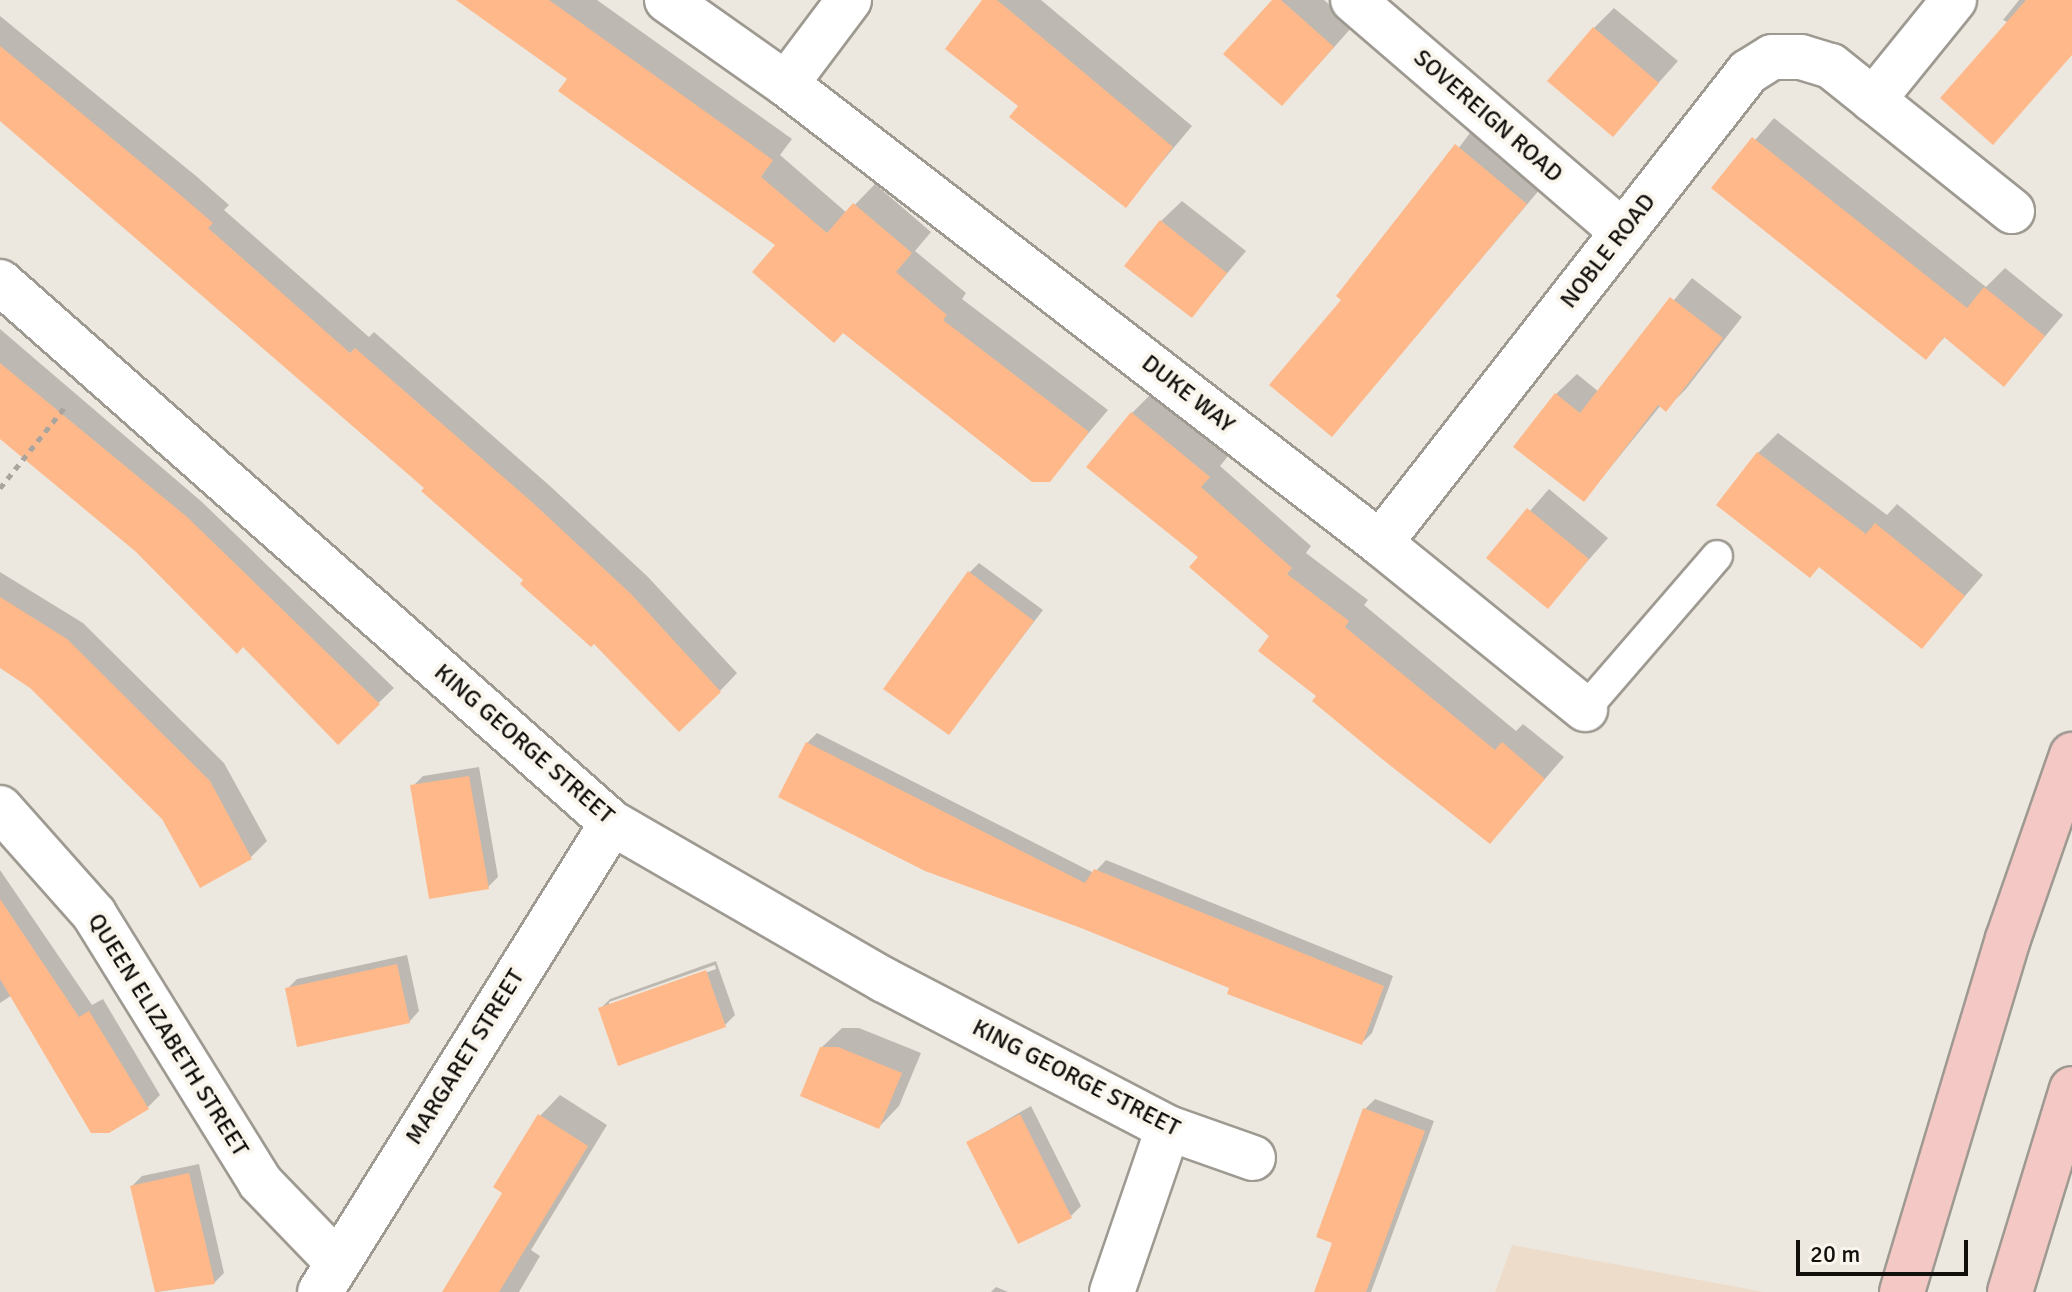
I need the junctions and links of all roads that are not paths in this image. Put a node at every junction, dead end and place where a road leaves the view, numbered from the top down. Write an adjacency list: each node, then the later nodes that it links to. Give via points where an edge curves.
1 (667, 0): 5 (street, DUKE WAY)
2 (849, 0): 5 (street)
3 (1353, 0): 8 (street, SOVEREIGN ROAD)
4 (1954, 0): 6 (street)
5 (786, 84): 10 (street, DUKE WAY)
6 (1873, 100): 7 (street, NOBLE ROAD); 8 (street, NOBLE ROAD, via 1831,66 1801,57 1772,57 1748,72)
7 (2012, 211)
8 (1623, 232): 10 (street, NOBLE ROAD)
9 (0, 282): 15 (street, KING GEORGE STREET)
10 (1380, 543): 12 (street, DUKE WAY)
11 (1717, 556): 12 (lane)
12 (1585, 709)
13 (2072, 755): 21 (highway, via 2008,939)
14 (0, 808): 19 (street, QUEEN ELIZABETH STREET, via 94,914 260,1182)
15 (612, 823): 17 (street, KING GEORGE STREET, via 884,980); 19 (street, MARGARET STREET)
16 (2072, 1089): 22 (highway)
17 (1168, 1128): 18 (street, KING GEORGE STREET); 20 (street)
18 (1253, 1158)
19 (328, 1276)
20 (1112, 1292)
21 (1902, 1292)
22 (2010, 1292)

